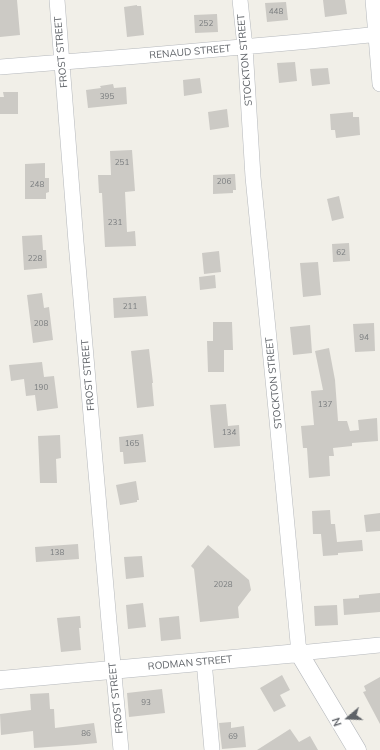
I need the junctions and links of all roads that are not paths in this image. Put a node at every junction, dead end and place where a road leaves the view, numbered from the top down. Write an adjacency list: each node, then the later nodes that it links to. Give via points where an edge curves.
1 (57, 0): 6 (street, FROST STREET)
2 (240, 0): 5 (street, STOCKTON STREET)
3 (373, 0): 4 (street)
4 (378, 34): 5 (street, RENAUD STREET); 8 (street)
5 (245, 47): 6 (street, RENAUD STREET); 10 (street, STOCKTON STREET, via 253,177)
6 (62, 62): 7 (street, RENAUD STREET); 12 (street, FROST STREET)
7 (0, 67)
8 (380, 84)
9 (380, 645): 10 (street, RODMAN STREET)
10 (298, 653): 11 (street, RODMAN STREET); 16 (street, STOCKTON STREET)
11 (204, 661): 12 (street, RODMAN STREET); 15 (street)
12 (113, 670): 13 (street, RODMAN STREET); 14 (street, FROST STREET)
13 (0, 680)
14 (121, 750)
15 (212, 750)
16 (357, 750)

